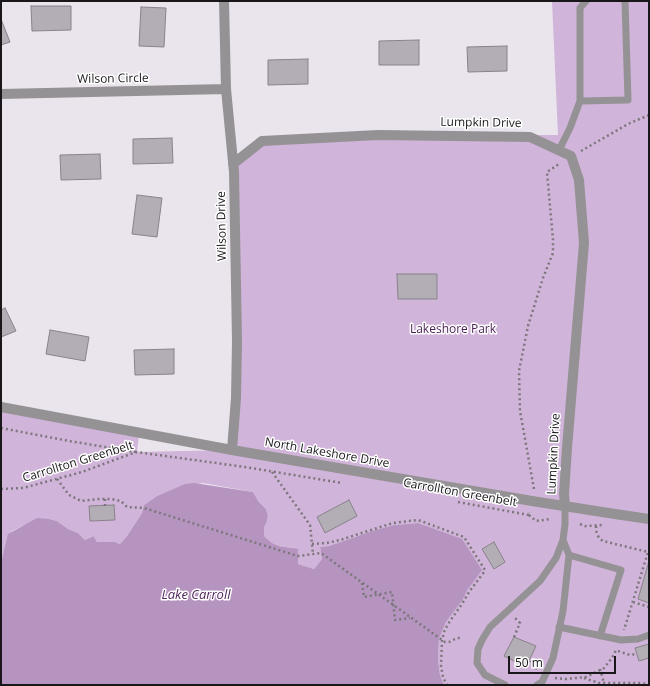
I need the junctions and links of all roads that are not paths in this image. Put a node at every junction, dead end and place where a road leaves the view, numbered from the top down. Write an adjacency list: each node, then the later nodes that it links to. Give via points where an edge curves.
1 (224, 1): 4 (street, Wilson Drive)
2 (586, 1): 6 (lane, via 580,8)
3 (625, 1): 6 (lane, via 628,100)
4 (226, 89): 5 (street, Wilson Circle); 8 (street, Wilson Drive)
5 (1, 94)
6 (580, 101): 7 (lane)
7 (559, 150): 8 (street, Lumpkin Drive, via 530,137 378,135 262,141); 11 (street, Lumpkin Drive, via 572,156 578,180 584,243 567,448)
8 (233, 164): 10 (street, Wilson Drive, via 237,363)
9 (1, 407): 10 (street, North Lakeshore Drive)
10 (232, 450): 11 (street, North Lakeshore Drive)
11 (565, 506): 12 (street, North Lakeshore Drive); 13 (lane)
12 (649, 518)
13 (564, 540): 14 (lane); 18 (lane, via 556,558 540,581 490,627 478,649 477,663 485,675)
14 (569, 555): 15 (lane); 17 (lane, via 621,570)
15 (559, 627): 17 (lane); 19 (lane, via 553,658 542,682)
16 (649, 635): 17 (lane, via 638,640)
17 (600, 636)
18 (505, 685)
19 (536, 685)

